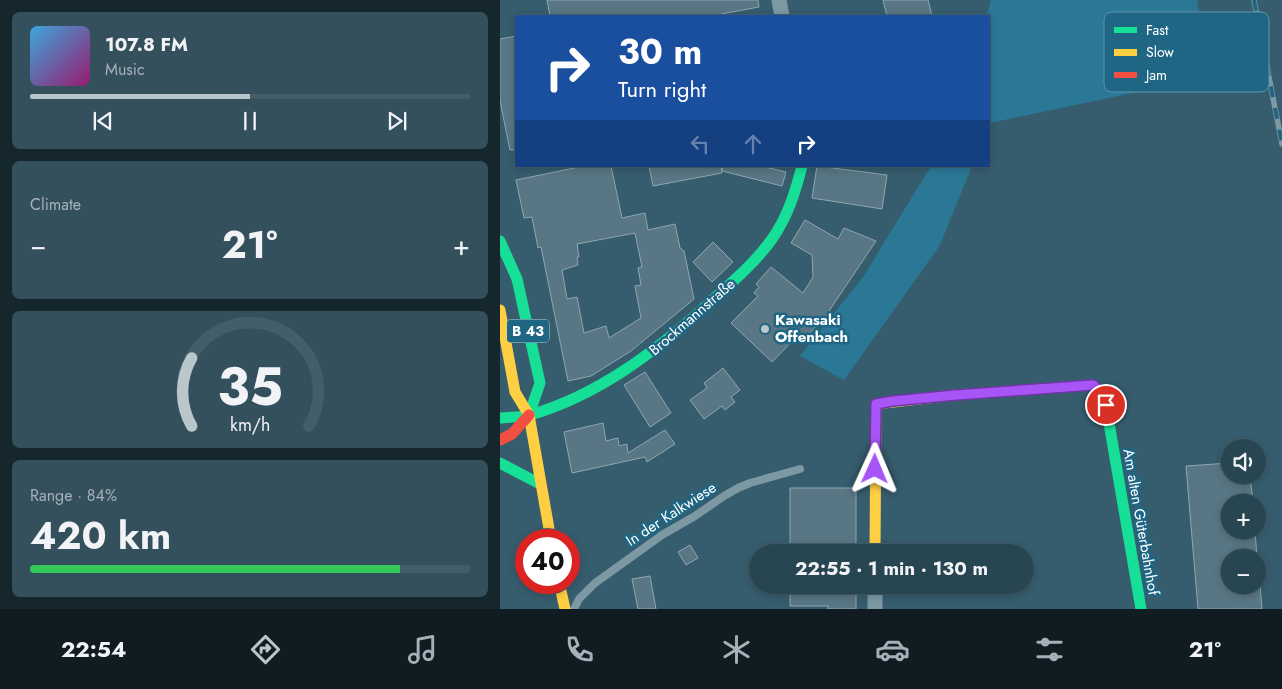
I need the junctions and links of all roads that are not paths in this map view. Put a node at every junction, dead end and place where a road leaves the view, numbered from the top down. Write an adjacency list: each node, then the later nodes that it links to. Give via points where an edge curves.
1 (779, 0): 2 (street)
2 (782, 15)
3 (802, 167): 8 (street, Brockmannstraße, via 793,200 771,240 746,269 694,318 642,359 590,392)
4 (500, 241): 8 (street, B 43, via 516,279 540,384)
5 (500, 310): 6 (street, B 43)
6 (506, 342): 7 (street); 8 (street, B 43, via 515,392)
7 (500, 364)
8 (529, 415): 9 (street); 10 (street, via 512,434); 13 (street, B 43)
9 (500, 418)
10 (500, 440)
11 (500, 463): 13 (street)
12 (800, 469): 19 (lane, In der Kalkwiese, via 750,483 724,496 595,583)
13 (540, 484): 14 (street, B 43)
14 (549, 529)
15 (875, 544): 21 (street, Am alten Güterbahnhof, via 876,404 1093,385 1104,394)
16 (562, 594): 18 (street)
17 (875, 594): 20 (street)
18 (565, 609)
19 (574, 609)
20 (875, 609)
21 (1141, 609)

